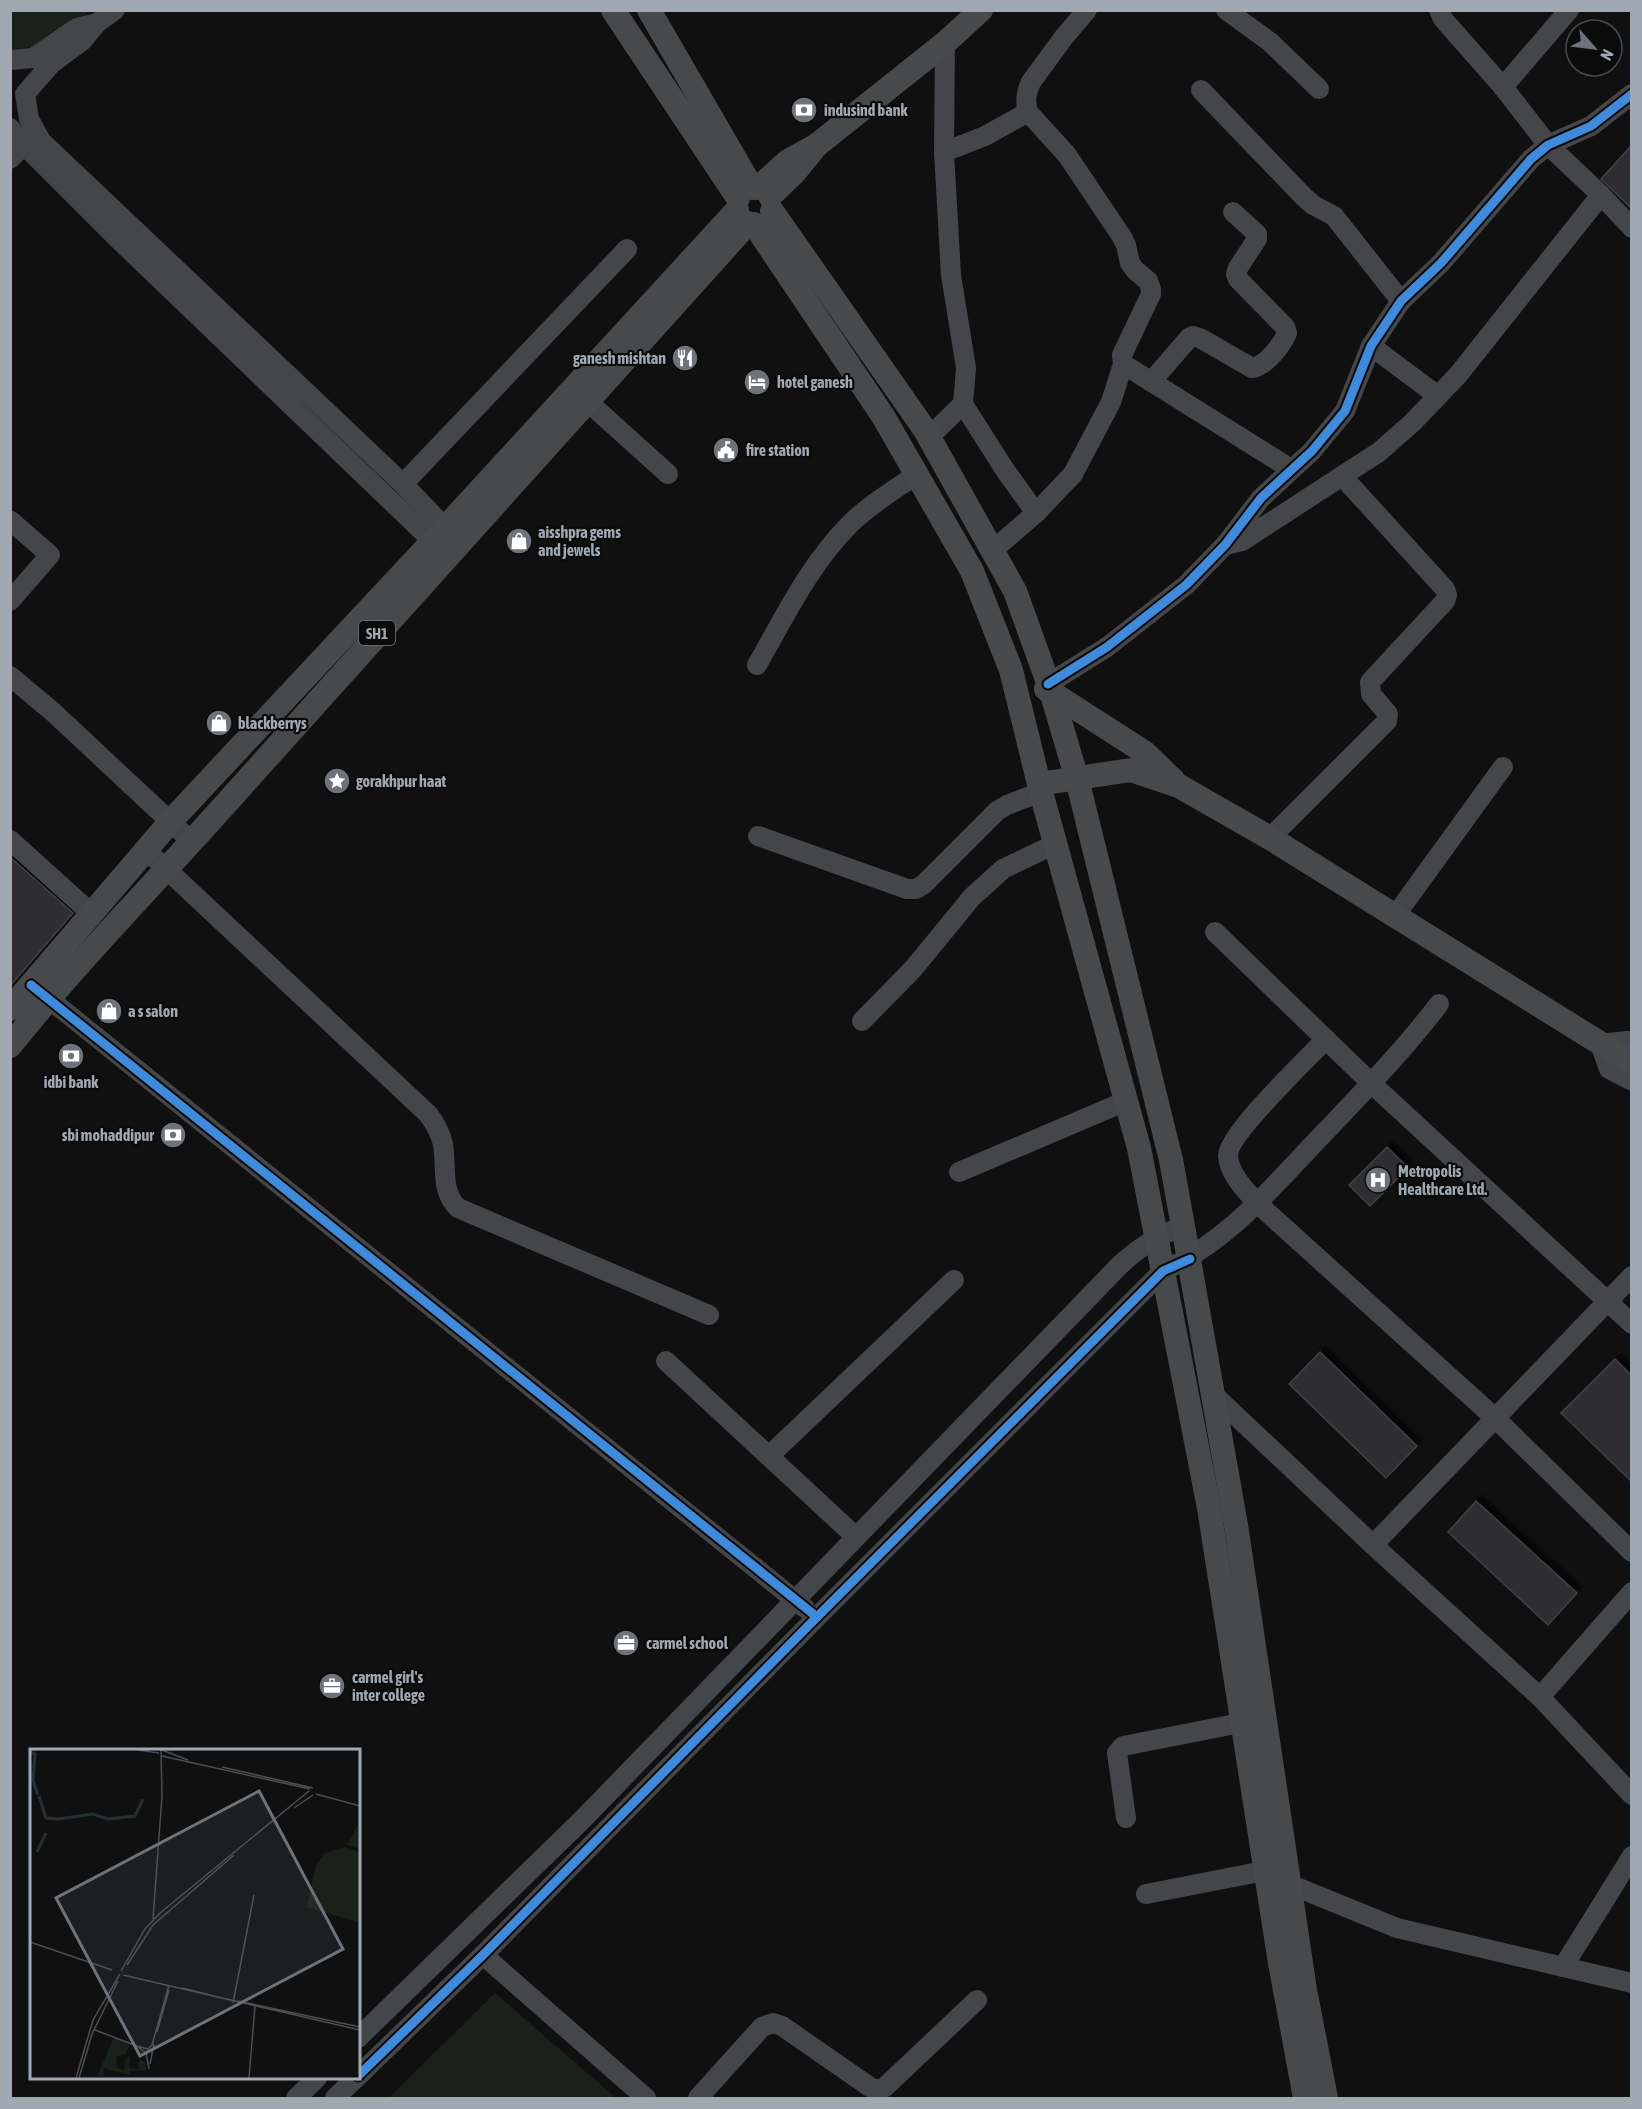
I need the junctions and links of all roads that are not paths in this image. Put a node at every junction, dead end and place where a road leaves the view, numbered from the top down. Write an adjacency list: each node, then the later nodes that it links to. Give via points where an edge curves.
1 (115, 10): 9 (street)
2 (613, 10): 23 (main road)
3 (649, 10): 23 (main road)
4 (981, 10): 10 (main road)
5 (1087, 10): 17 (street, via 1031,82 1027,90)
6 (1226, 10): 13 (street, via 1270,42)
7 (1439, 10): 12 (street)
8 (1569, 10): 12 (street)
9 (97, 23): 11 (street, via 77,28 33,58); 16 (street)
10 (945, 43): 21 (street); 23 (main road, via 817,146 788,161)
11 (10, 61): 16 (street, via 21,68 27,81)
12 (1503, 87): 19 (street)
13 (1319, 89)
14 (1201, 90): 27 (street, via 1304,197 1334,216)
15 (1632, 94): 19 (street, via 1591,126)
16 (17, 99): 39 (street, via 41,141)
17 (1028, 112): 21 (street, via 985,136); 29 (street, via 1067,155 1122,237 1130,263 1148,281 1151,294 1122,355)
18 (10, 128): 20 (street)
19 (1548, 145): 22 (street); 27 (street, via 1530,159 1441,263)
20 (17, 152): 42 (street, via 116,237)
21 (944, 152): 33 (street, via 951,275 966,368)
22 (1601, 195): 25 (street); 31 (street)
23 (753, 205): 32 (main road, SH1); 34 (main road); 37 (main road); 42 (main road, SH1)
24 (1233, 212): 30 (street, via 1257,234 1238,268 1238,279 1285,327 1285,338 1264,362 1252,368 1193,336)
25 (1632, 228)
26 (627, 249): 39 (street)
27 (1401, 301): 28 (street)
28 (1371, 345): 31 (street); 35 (street, via 1345,411 1312,451)
29 (1123, 364): 30 (street); 40 (street, via 1111,402 1073,474)
30 (1151, 382): 35 (street)
31 (1438, 396): 38 (street, via 1379,452)
32 (587, 401): 36 (street); 42 (main road, SH1)
33 (963, 404): 34 (street); 40 (street)
34 (929, 437): 44 (main road)
35 (1291, 469): 43 (street, via 1261,498)
36 (668, 474)
37 (916, 475): 46 (street, via 852,522 834,541 808,576); 47 (main road, via 972,571)
38 (1342, 476): 43 (street, via 1242,541); 56 (street, via 1447,595 1370,682 1371,694 1388,714 1387,721)
39 (403, 484): 42 (street)
40 (1036, 513): 44 (street)
41 (11, 521): 45 (street, via 50,555)
42 (446, 542): 54 (main road, SH1); 58 (main road, SH1)
43 (1225, 545): 49 (street, via 1186,585)
44 (992, 551): 49 (main road, via 1015,591)
45 (10, 601)
46 (757, 665)
47 (1011, 670): 49 (main road); 53 (main road)
48 (10, 676): 54 (street)
49 (1049, 688): 51 (main road); 52 (main road, via 1144,752)
50 (1503, 767): 63 (street)
51 (1077, 779): 52 (main road, via 1131,770); 53 (main road); 79 (main road, via 1171,1160)
52 (1179, 786): 56 (main road)
53 (1040, 788): 55 (street, via 997,811 916,889); 59 (main road)
54 (170, 822): 58 (street); 60 (main road, SH1)
55 (758, 836)
56 (1270, 838): 63 (main road)
57 (10, 840): 62 (street)
58 (192, 842): 61 (main road, SH1)
59 (1055, 843): 68 (street, via 1003,869 972,897 914,969); 76 (main road)
60 (146, 850): 61 (street); 62 (main road, SH1)
61 (166, 870): 65 (main road, SH1); 86 (street, via 428,1114 438,1127 442,1143 449,1200 458,1208)
62 (92, 914): 65 (main road, SH1)
63 (1395, 916): 70 (main road)
64 (1215, 932): 69 (street)
65 (40, 992): 67 (main road, SH1); 72 (main road, SH1); 96 (street)
66 (1439, 1004): 75 (street, via 1412,1040)
67 (10, 1010)
68 (862, 1021)
69 (1326, 1039): 75 (street); 78 (street, via 1233,1141 1228,1156 1234,1173)
70 (1600, 1044): 71 (street); 73 (main road); 74 (street, via 1609,1069)
71 (1632, 1044)
72 (10, 1046)
73 (1632, 1063)
74 (1632, 1081)
75 (1371, 1083): 78 (street); 85 (street)
76 (1126, 1101): 77 (street); 80 (main road)
77 (959, 1172)
78 (1257, 1203): 81 (street, via 1241,1221); 90 (street)
79 (1183, 1226): 80 (street); 81 (main road)
80 (1156, 1237): 82 (main road); 92 (street, via 1120,1265)
81 (1190, 1259): 82 (street); 89 (main road)
82 (1163, 1271): 97 (street); 99 (main road)
83 (1632, 1276): 85 (street)
84 (954, 1280): 91 (street)
85 (1607, 1302): 87 (street); 90 (street)
86 (709, 1315)
87 (1632, 1324)
88 (666, 1360): 91 (street)
89 (1214, 1395): 93 (street); 99 (main road, via 1236,1525)
90 (1495, 1418): 93 (street); 94 (street)
91 (769, 1456): 92 (street)
92 (856, 1537): 96 (street)
93 (1372, 1545): 98 (street)
94 (1632, 1552)
95 (1632, 1592): 98 (street)
96 (795, 1600): 97 (street); 109 (street, via 582,1820)
97 (817, 1617): 105 (street)
98 (1540, 1696): 100 (street)
99 (1253, 1720): 101 (street, via 1119,1748); 103 (main road)
100 (1632, 1795)
101 (1126, 1818)
102 (1632, 1856): 106 (street)
103 (1277, 1876): 104 (street); 106 (street, via 1397,1928); 117 (main road, via 1280,1962); 118 (main road)
104 (1146, 1894)
105 (483, 1955): 110 (street); 115 (street)
106 (1563, 1967): 107 (street)
107 (1632, 1983)
108 (977, 2000): 116 (street, via 878,2090 773,2023 762,2027)
109 (360, 2036)
110 (360, 2075)
111 (316, 2079): 113 (street)
112 (356, 2079): 114 (street)
113 (296, 2098)
114 (335, 2098)
115 (646, 2098)
116 (698, 2098)
117 (1305, 2098)
118 (1326, 2098)

